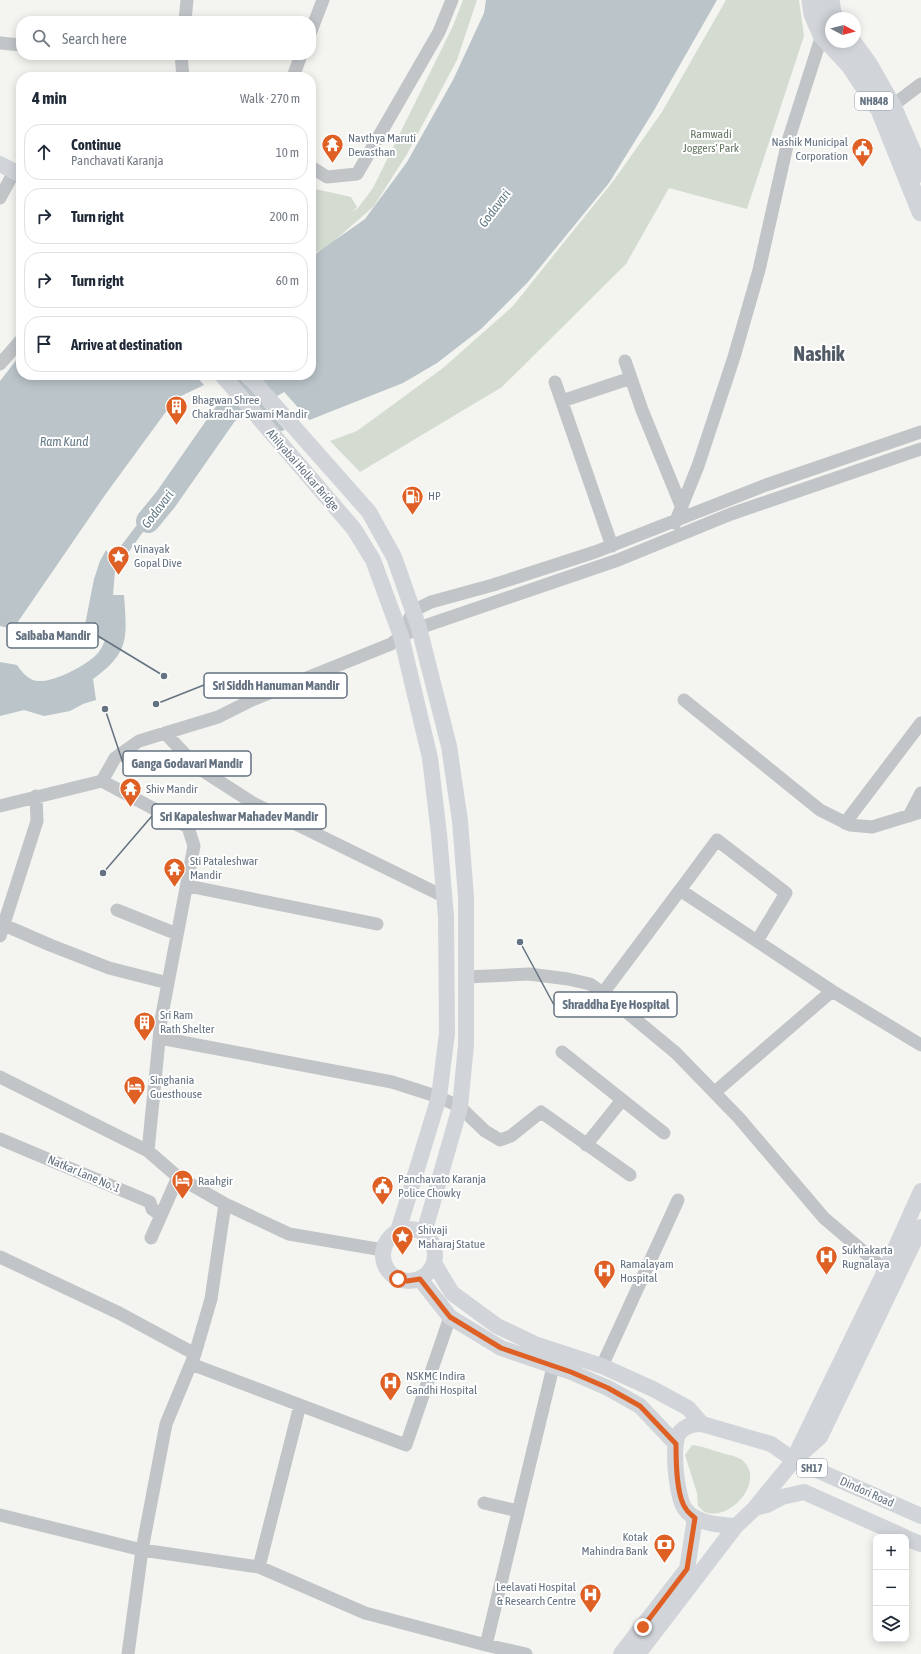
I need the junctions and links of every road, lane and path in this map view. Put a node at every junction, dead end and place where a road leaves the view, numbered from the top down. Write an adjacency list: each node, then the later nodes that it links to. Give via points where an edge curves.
1 (187, 0): 7 (street)
2 (323, 0): 8 (street)
3 (452, 0): 20 (street, via 439,32 357,174 327,177)
4 (811, 0): 9 (highway, NH848, via 813,14)
5 (830, 0): 6 (highway)
6 (832, 12)
7 (185, 16)
8 (316, 18)
9 (822, 35): 23 (highway, NH848, via 850,65 880,110); 36 (street, via 788,141 758,270 734,357 713,425)
10 (0, 43): 11 (street)
11 (16, 45)
12 (856, 48): 18 (highway, NH848)
13 (181, 60): 15 (street)
14 (299, 60): 16 (street)
15 (183, 72)
16 (294, 72)
17 (921, 84): 18 (street)
18 (892, 106): 23 (highway, NH848)
19 (0, 164): 21 (main road)
20 (316, 171)
21 (16, 173)
22 (16, 175): 24 (street)
23 (917, 179): 25 (highway, NH848)
24 (0, 198)
25 (921, 212)
26 (16, 346): 28 (street)
27 (625, 361): 29 (street)
28 (0, 364)
29 (631, 378): 33 (street); 36 (street)
30 (226, 380): 41 (main road, Ahilyabai Holkar Bridge, via 354,529 373,560)
31 (252, 380): 39 (main road, Ahilyabai Holkar Bridge, via 369,512 394,557)
32 (555, 382): 33 (street)
33 (562, 401): 38 (street)
34 (921, 432): 36 (street)
35 (921, 450): 37 (street, via 731,514)
36 (680, 513): 37 (street); 38 (street)
37 (665, 542): 40 (street)
38 (612, 546): 39 (street, via 493,585 430,602)
39 (413, 611): 40 (main road, Ahilyabai Holkar Bridge); 41 (street)
40 (418, 628): 41 (street); 59 (main road, Ahilyabai Holkar Bridge, via 448,746 460,821 466,897)
41 (401, 636): 44 (street, via 391,644 252,700 218,717); 53 (main road, Ahilyabai Holkar Bridge, via 430,758)
42 (684, 700): 50 (street, via 820,810)
43 (921, 722): 50 (street)
44 (166, 733): 45 (street, via 139,741 115,758); 53 (street, via 197,767 253,803)
45 (102, 781): 47 (street); 51 (street, via 188,827 194,846)
46 (921, 793): 49 (street)
47 (36, 796): 48 (street); 56 (street, via 37,821)
48 (0, 806)
49 (915, 814): 50 (street, via 872,828)
50 (845, 823)
51 (188, 886): 55 (street); 57 (street)
52 (680, 890): 58 (street); 58 (street, via 717,840 786,893); 62 (street)
53 (445, 897): 68 (main road, Ahilyabai Holkar Bridge, via 447,1033)
54 (117, 910): 57 (street)
55 (377, 924)
56 (2, 931): 60 (street, via 50,945 109,968)
57 (177, 934): 60 (street)
58 (757, 942): 61 (street)
59 (467, 976): 62 (street, via 530,974 590,984); 70 (main road, Ahilyabai Holkar Bridge, via 466,1045)
60 (168, 983): 63 (street)
61 (832, 991): 64 (street); 67 (street)
62 (603, 993): 67 (street, via 676,1053)
63 (160, 1038): 68 (street, via 392,1082); 74 (street)
64 (921, 1045)
65 (562, 1052): 69 (street)
66 (0, 1077): 74 (street)
67 (715, 1092): 88 (street, via 824,1218)
68 (439, 1097): 70 (street); 82 (main road, Ahilyabai Holkar Bridge)
69 (622, 1100): 71 (street); 73 (street)
70 (460, 1107): 73 (street, via 485,1131 500,1140 511,1136 541,1112); 83 (main road, Ahilyabai Holkar Bridge)
71 (664, 1133)
72 (0, 1139): 80 (street, Natkar Lane No. 1, via 150,1202 152,1209)
73 (586, 1145): 75 (street)
74 (148, 1151): 76 (street)
75 (630, 1175)
76 (178, 1177): 79 (street); 80 (street)
77 (921, 1191): 81 (main road)
78 (678, 1200): 92 (street)
79 (225, 1204): 85 (street, via 289,1234); 91 (street, via 211,1299)
80 (161, 1215): 84 (street)
81 (917, 1227): 88 (main road)
82 (398, 1231): 83 (main road, via 408,1228); 85 (main road, via 391,1234)
83 (424, 1233): 87 (main road, via 434,1246)
84 (151, 1238)
85 (383, 1250): 89 (main road, via 382,1259 391,1274 407,1281)
86 (0, 1257): 91 (street, via 119,1312)
87 (434, 1264): 89 (main road); 92 (main road, via 452,1293 497,1326 535,1344)
88 (891, 1275): 97 (main road, via 820,1437)
89 (420, 1279): 90 (main road)
90 (450, 1317): 93 (main road, via 501,1348); 94 (street, via 406,1446)
91 (193, 1359): 94 (street); 108 (street, via 166,1424)
92 (602, 1366): 95 (main road, via 688,1408)
93 (553, 1367): 96 (main road, via 608,1388 640,1406); 100 (street)
94 (300, 1405): 109 (street)
95 (702, 1424): 96 (main road, via 684,1428 679,1433); 97 (main road, Dindori Road / SH17, via 771,1444)
96 (676, 1444): 103 (main road, via 677,1480 682,1502)
97 (794, 1460): 99 (main road); 102 (main road, Dindori Road / SH17)
98 (484, 1503): 100 (street)
99 (754, 1508): 104 (main road); 105 (main road, via 804,1492)
100 (518, 1511): 110 (street)
101 (0, 1515): 108 (street)
102 (921, 1516)
103 (695, 1518): 104 (main road, via 716,1525); 113 (main road, via 687,1569)
104 (736, 1526): 114 (main road)
105 (898, 1534)
106 (909, 1539): 107 (main road)
107 (921, 1544)
108 (142, 1550): 109 (street); 111 (street)
109 (259, 1567): 110 (street, via 365,1613)
110 (486, 1645): 112 (street)
111 (128, 1654)
112 (526, 1654)
113 (621, 1654)
114 (638, 1654)

